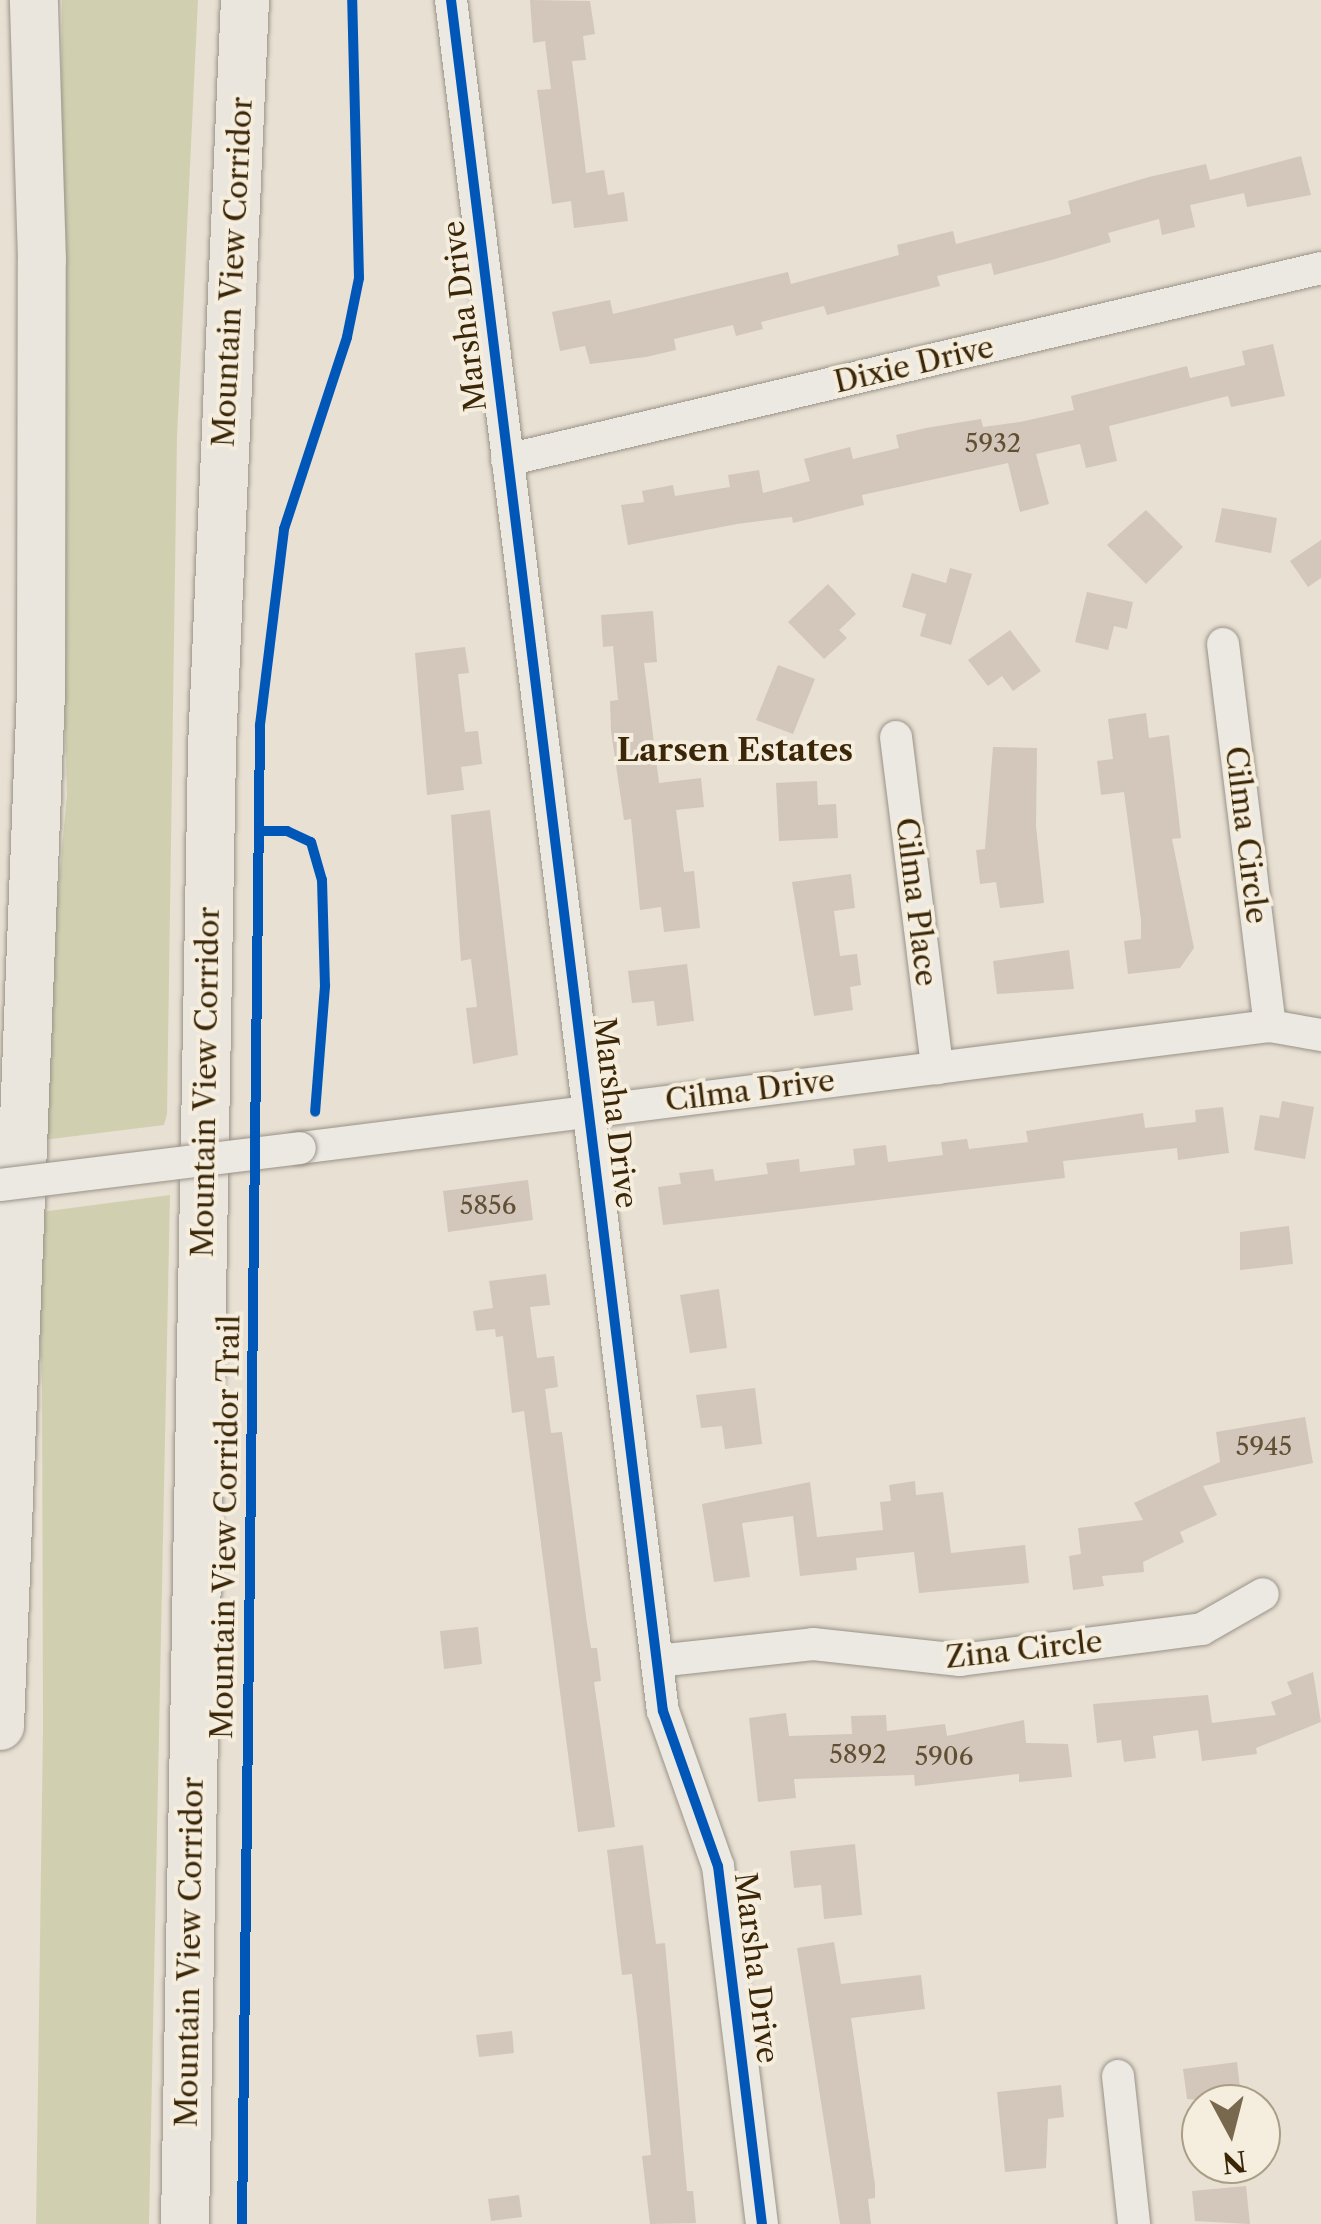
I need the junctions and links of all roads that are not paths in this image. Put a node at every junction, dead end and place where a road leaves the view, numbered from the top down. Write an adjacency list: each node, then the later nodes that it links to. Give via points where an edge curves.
1 (34, 0): 15 (highway, via 42,260 41,690)
2 (245, 0): 17 (highway, Mountain View Corridor, via 212,747)
3 (451, 0): 5 (street, Marsha Drive)
4 (1321, 268): 5 (street, Dixie Drive)
5 (508, 460): 11 (street, Marsha Drive)
6 (1222, 644): 8 (street, Cilma Circle)
7 (896, 737): 10 (street, Cilma Place)
8 (1270, 1026): 9 (street, Cilma Drive); 10 (street, Cilma Drive)
9 (1321, 1035)
10 (937, 1068): 11 (street, Cilma Drive)
11 (590, 1111): 12 (street, Cilma Drive, bridge); 14 (street, Marsha Drive)
12 (0, 1185)
13 (1263, 1594): 14 (street, Zina Circle, via 1202,1629 960,1660 813,1644)
14 (656, 1660): 18 (street, Marsha Drive, via 667,1730 718,1866)
15 (0, 1726)
16 (1118, 2076): 19 (street)
17 (185, 2224)
18 (762, 2224)
19 (1134, 2224)

